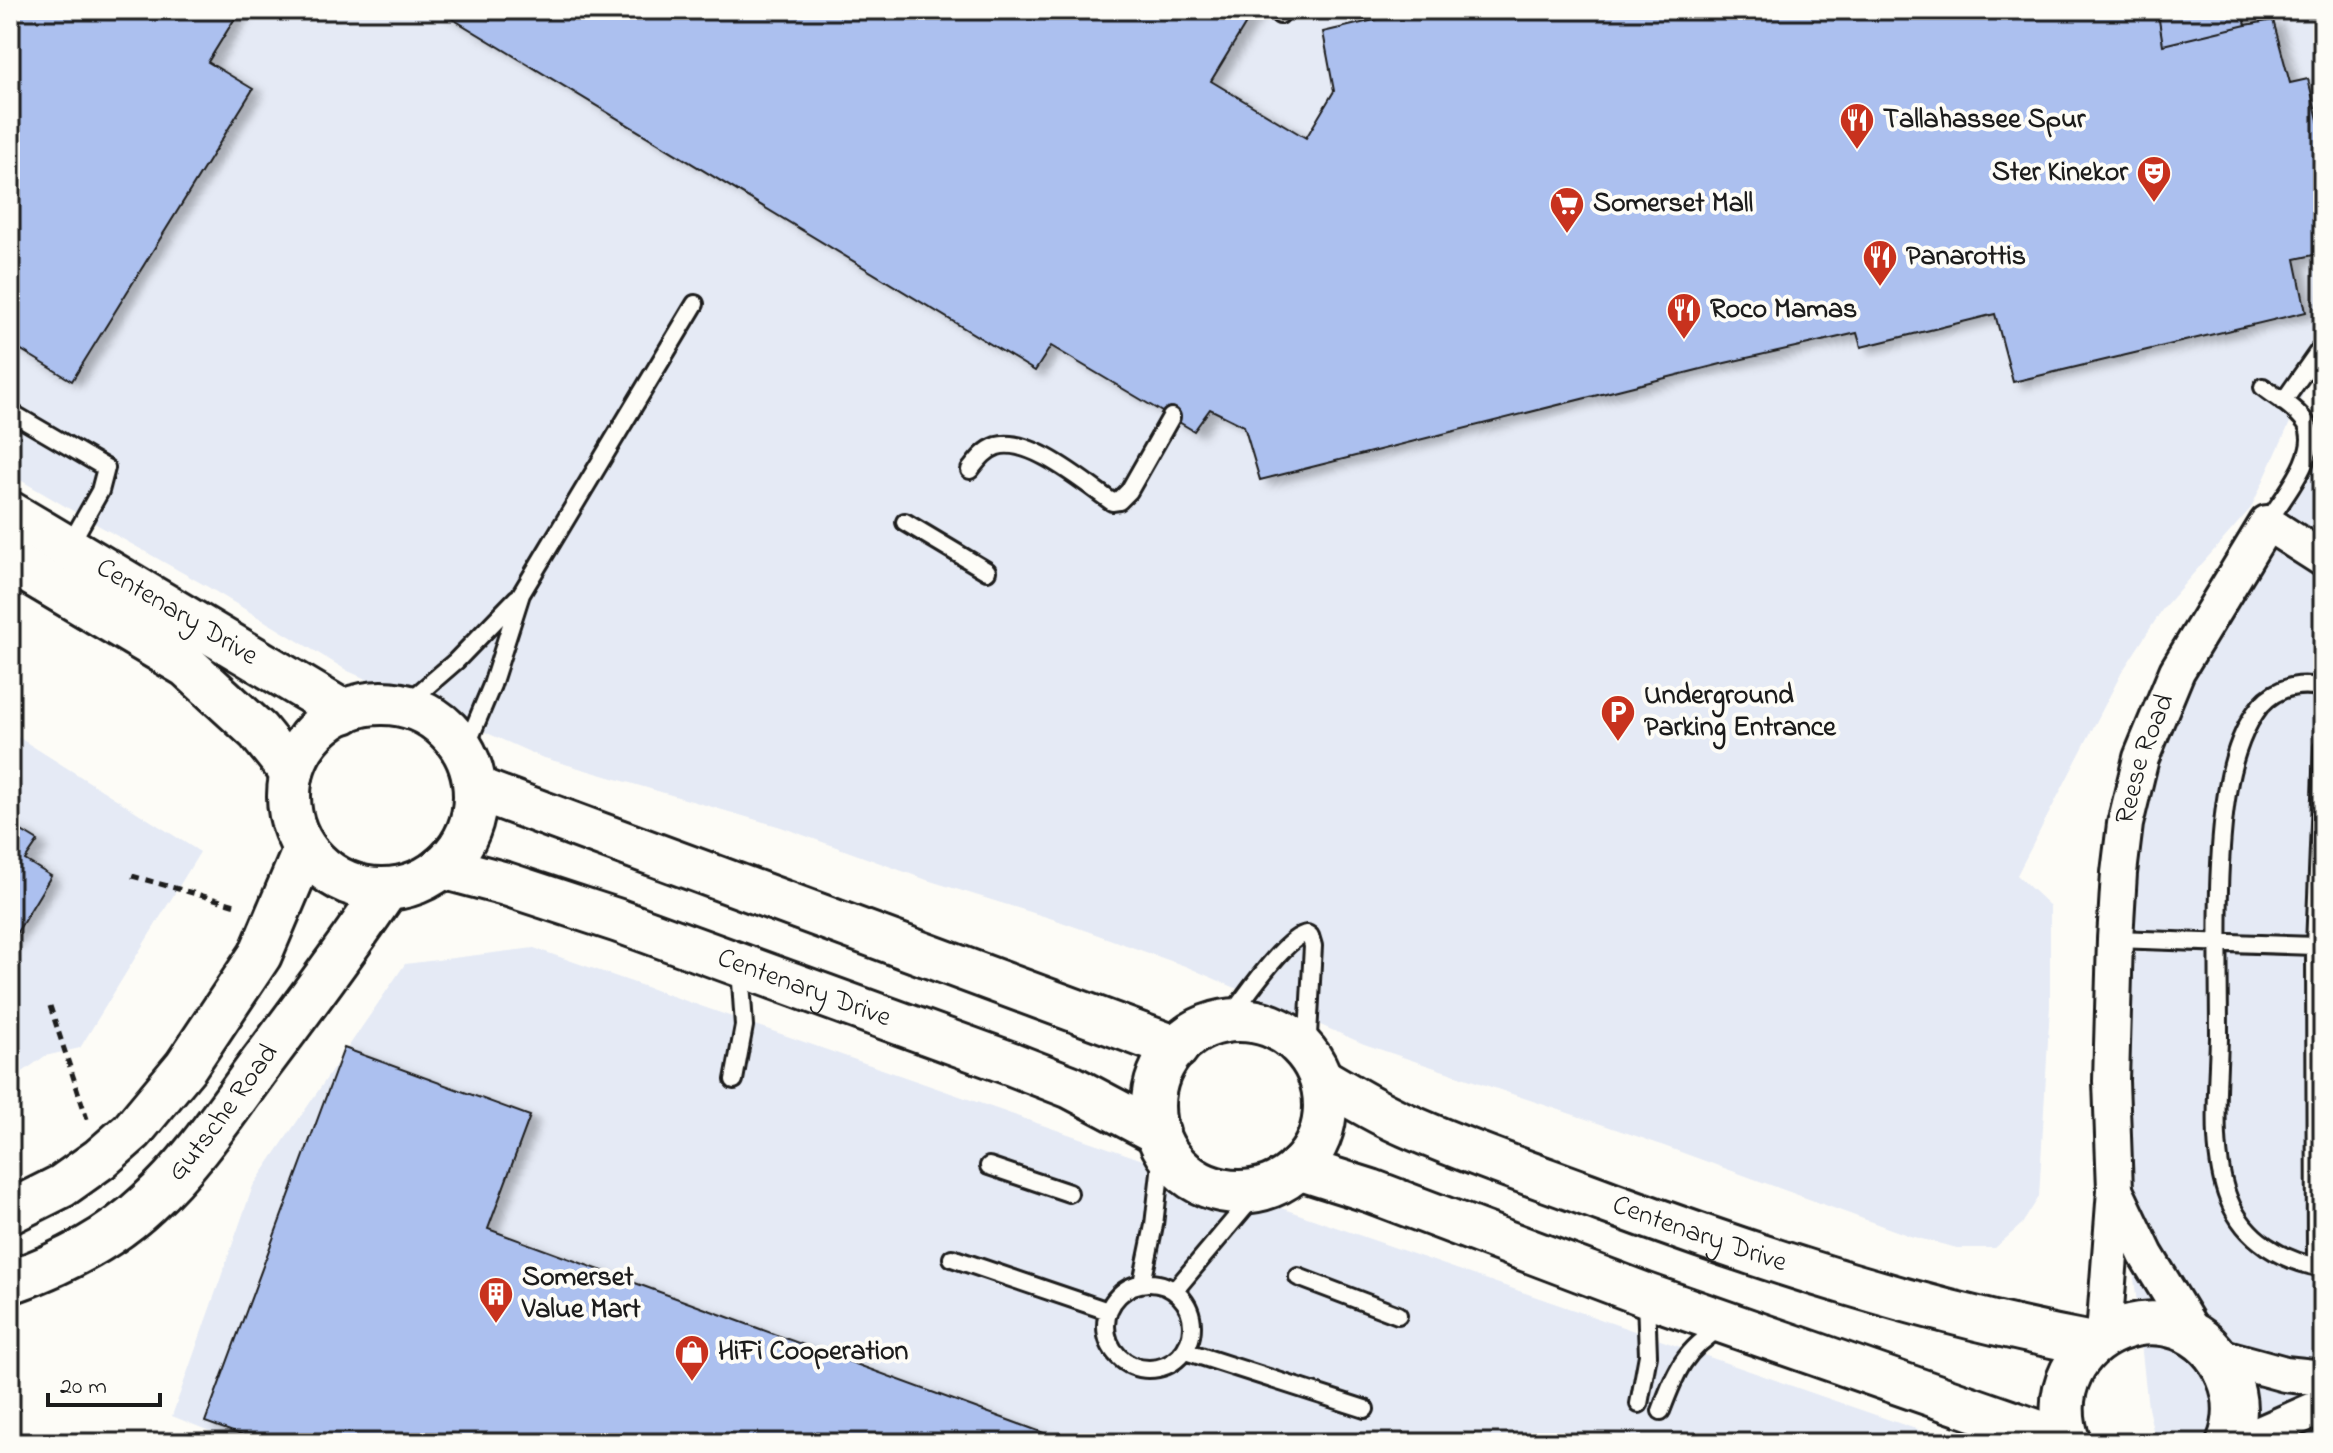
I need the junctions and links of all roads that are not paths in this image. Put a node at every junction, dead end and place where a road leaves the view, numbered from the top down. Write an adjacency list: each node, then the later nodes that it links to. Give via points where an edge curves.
1 (695, 304): 15 (lane)
2 (2323, 345): 4 (lane)
3 (2263, 387): 4 (lane, Reese Road)
4 (2283, 402): 10 (lane, Reese Road, via 2306,423 2311,439 2309,454)
5 (10, 412): 11 (lane, via 106,468 100,491)
6 (1171, 417): 7 (lane, via 1119,501 1112,502 1023,446 996,446)
7 (970, 470)
8 (10, 513): 11 (street, Centenary Drive)
9 (905, 522): 14 (lane)
10 (2267, 523): 12 (street); 25 (street, Reese Road, via 2177,671 2153,724 2125,824)
11 (68, 548): 18 (street, Centenary Drive)
12 (2323, 559)
13 (10, 561): 21 (street, Centenary Drive, via 187,666 258,731)
14 (987, 571)
15 (521, 594): 17 (lane); 20 (lane)
16 (2323, 694): 26 (lane, via 2310,685 2270,695 2243,737 2224,817)
17 (404, 706): 18 (street, via 363,706); 20 (street, via 439,722 453,736)
18 (344, 712): 21 (street, via 311,737)
19 (2323, 748): 27 (lane)
20 (470, 770): 23 (street, via 474,811 457,851); 30 (street)
21 (292, 773): 22 (street, via 291,812)
22 (305, 849): 24 (street, via 341,880); 39 (street, Gutsche Road, via 260,955 186,1066 132,1131 100,1159)
23 (442, 867): 24 (street, via 426,879); 28 (street, Centenary Drive, via 519,887)
24 (387, 889): 43 (street, Gutsche Road, via 196,1151 147,1205 66,1259)
25 (2115, 939): 26 (lane); 37 (street, Reese Road)
26 (2219, 943): 27 (lane); 41 (lane, via 2218,1149 2224,1186 2252,1236 2291,1260)
27 (2315, 946): 41 (lane)
28 (740, 965): 32 (lane, via 744,1026); 33 (street, Centenary Drive, via 1071,1087)
29 (1227, 1021): 30 (street, via 1199,1030); 31 (street, via 1271,1026 1297,1042); 31 (lane, via 1285,948 1307,934 1313,946)
30 (1177, 1048): 33 (street, via 1154,1095)
31 (1314, 1066): 35 (street, via 1325,1103 1323,1127); 50 (street, Centenary Drive, via 1403,1124 1672,1225 1960,1315)
32 (734, 1080)
33 (1160, 1140): 36 (street, via 1185,1173 1208,1186); 44 (lane, via 1154,1225)
34 (989, 1166): 38 (lane)
35 (1298, 1168): 36 (street); 46 (street)
36 (1260, 1189): 45 (lane)
37 (2115, 1190): 50 (street, Reese Road); 51 (street, Reese Road, via 2146,1255)
38 (1069, 1193)
39 (10, 1212)
40 (952, 1258): 47 (lane)
41 (2319, 1268)
42 (1298, 1277): 48 (lane)
43 (10, 1282)
44 (1142, 1283): 45 (lane); 47 (lane, via 1122,1292)
45 (1175, 1290): 52 (lane, via 1193,1319)
46 (1646, 1295): 49 (street); 54 (lane, via 1648,1355)
47 (1108, 1311): 52 (lane, via 1111,1347 1133,1366 1161,1368)
48 (1398, 1315)
49 (1730, 1322): 57 (lane, via 1682,1360); 58 (street)
50 (2098, 1339): 51 (street, via 2119,1328 2166,1324); 58 (street, via 2072,1367 2063,1396)
51 (2206, 1346): 53 (street, via 2285,1374); 59 (street, via 2231,1384 2235,1400)
52 (1185, 1351): 56 (lane)
53 (2323, 1378)
54 (1639, 1404)
55 (2323, 1406): 60 (street)
56 (1365, 1409)
57 (1661, 1411)
58 (2068, 1442)
59 (2228, 1443)
60 (2239, 1443)

